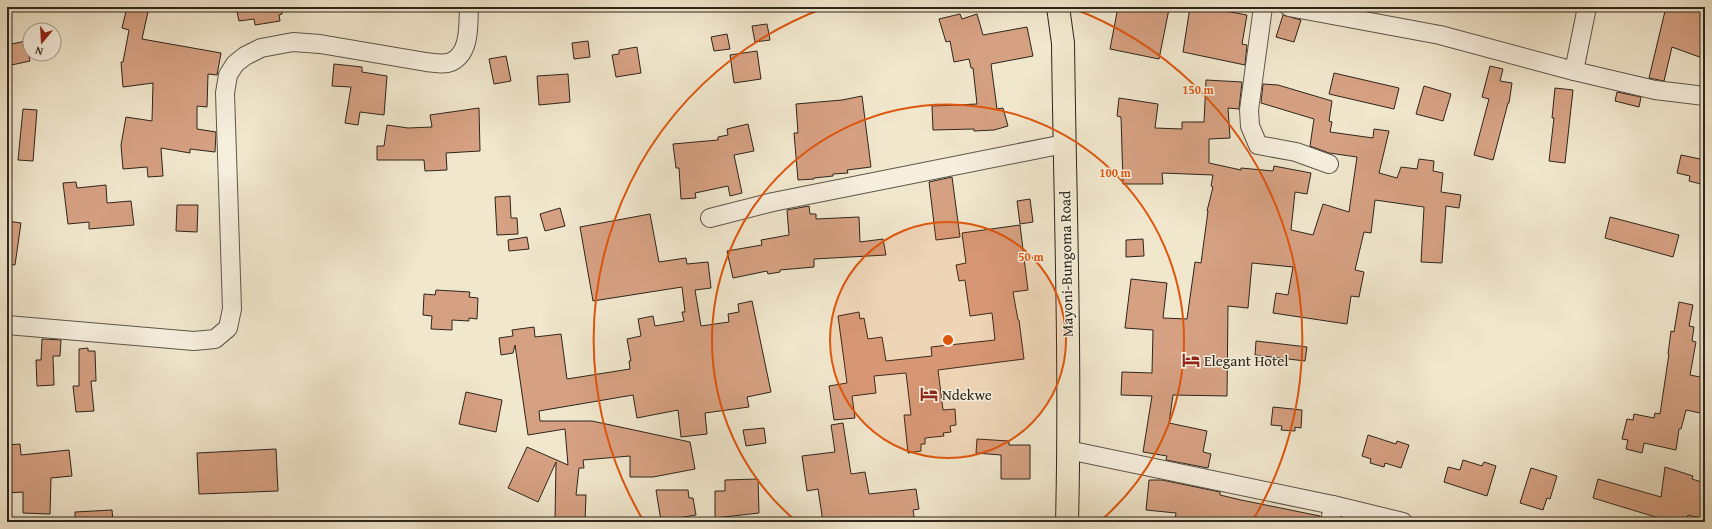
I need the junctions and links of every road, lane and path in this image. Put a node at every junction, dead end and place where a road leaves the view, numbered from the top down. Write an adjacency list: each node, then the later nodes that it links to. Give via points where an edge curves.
1 (469, 7): 11 (street, via 467,41 462,51 451,62 433,63 320,44 293,42 261,48 234,64 228,74 225,93 232,309 228,328 215,339 194,341)
2 (1058, 7): 8 (main road, Mayoni-Bungoma Road, via 1063,43)
3 (1263, 7): 9 (street, via 1249,110 1250,126 1258,145 1296,152)
4 (1289, 7): 6 (street, via 1440,35)
5 (1587, 7): 6 (street)
6 (1574, 71): 7 (street, via 1655,90)
7 (1705, 96)
8 (1064, 144): 10 (street, via 773,202); 12 (main road, Mayoni-Bungoma Road)
9 (1329, 164)
10 (710, 218)
11 (7, 325)
12 (1068, 450): 13 (street); 14 (main road, Mayoni-Bungoma Road)
13 (1331, 513): 15 (street)
14 (1067, 522)
15 (1403, 522)

